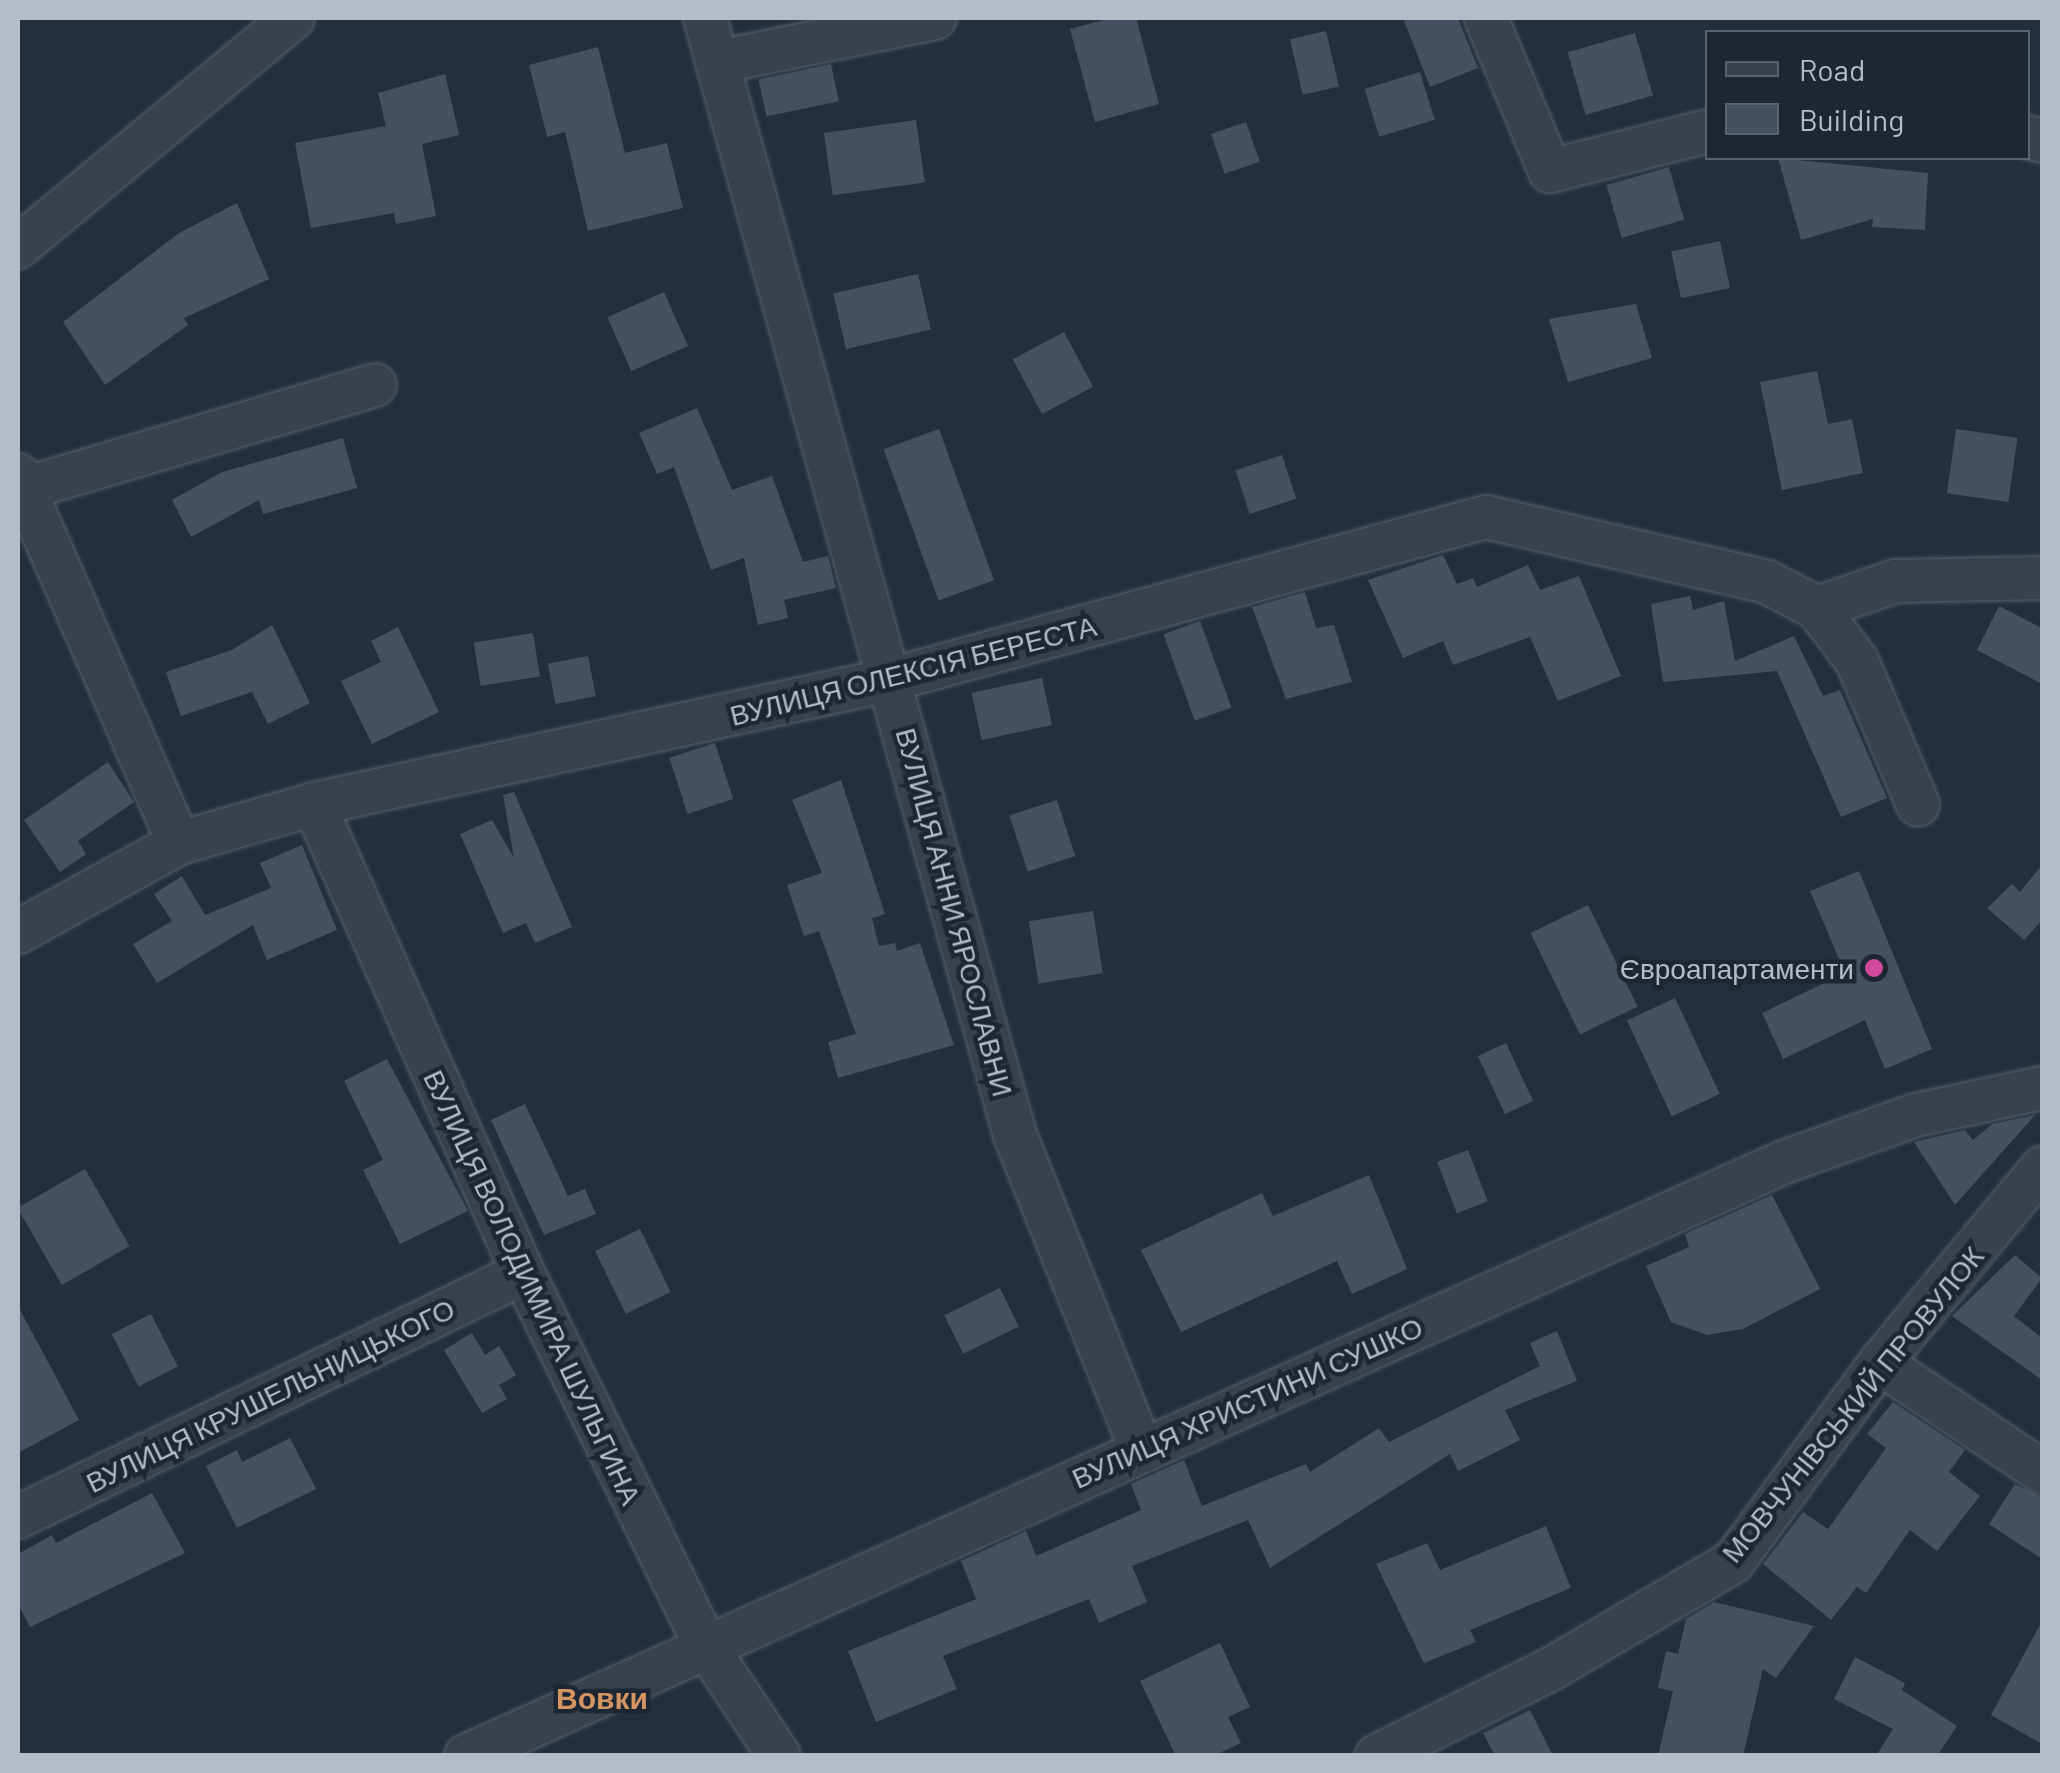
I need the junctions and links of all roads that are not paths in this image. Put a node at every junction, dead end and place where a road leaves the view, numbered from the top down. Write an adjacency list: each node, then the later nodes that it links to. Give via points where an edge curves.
1 (293, 18): 7 (street)
2 (704, 18): 5 (street, ВУЛИЦЯ АННИ ЯРОСЛАВНИ)
3 (935, 18): 5 (street)
4 (1486, 18): 6 (street, via 1550,171)
5 (718, 62): 12 (street, ВУЛИЦЯ АННИ ЯРОСЛАВНИ)
6 (1705, 132)
7 (18, 247)
8 (375, 385): 9 (street)
9 (21, 482): 15 (street)
10 (2042, 578): 11 (street, via 1896,581)
11 (1817, 608): 12 (street, ВУЛИЦЯ ОЛЕКСІЯ БЕРЕСТА, via 1767,582 1486,517); 14 (street, ВУЛИЦЯ ОЛЕКСІЯ БЕРЕСТА, via 1857,661)
12 (893, 679): 13 (street, ВУЛИЦЯ ОЛЕКСІЯ БЕРЕСТА); 21 (street, ВУЛИЦЯ АННИ ЯРОСЛАВНИ, via 1015,1136)
13 (314, 804): 15 (street, ВУЛИЦЯ ОЛЕКСІЯ БЕРЕСТА); 19 (street, ВУЛИЦЯ ВОЛОДИМИРА ШУЛЬГИНА)
14 (1918, 805)
15 (179, 843): 16 (street, ВУЛИЦЯ ОЛЕКСІЯ БЕРЕСТА)
16 (18, 932)
17 (2042, 1088): 21 (street, ВУЛИЦЯ ХРИСТИНИ СУШКО, via 1916,1115 1784,1162)
18 (2042, 1168): 20 (street, МОВЧУНІВСЬКИЙ ПРОВУЛОК)
19 (523, 1274): 23 (street, ВУЛИЦЯ КРУШЕЛЬНИЦЬКОГО); 24 (street, ВУЛИЦЯ ВОЛОДИМИРА ШУЛЬГИНА)
20 (1880, 1364): 22 (street); 27 (street, МОВЧУНІВСЬКИЙ ПРОВУЛОК, via 1733,1562 1551,1669)
21 (1141, 1449): 24 (street, ВУЛИЦЯ ХРИСТИНИ СУШКО)
22 (2042, 1472)
23 (18, 1517)
24 (706, 1646): 25 (street, ВУЛИЦЯ ХРИСТИНИ СУШКО); 26 (street, ВУЛИЦЯ ВОЛОДИМИРА ШУЛЬГИНА)
25 (466, 1756)
26 (779, 1756)
27 (1376, 1756)

